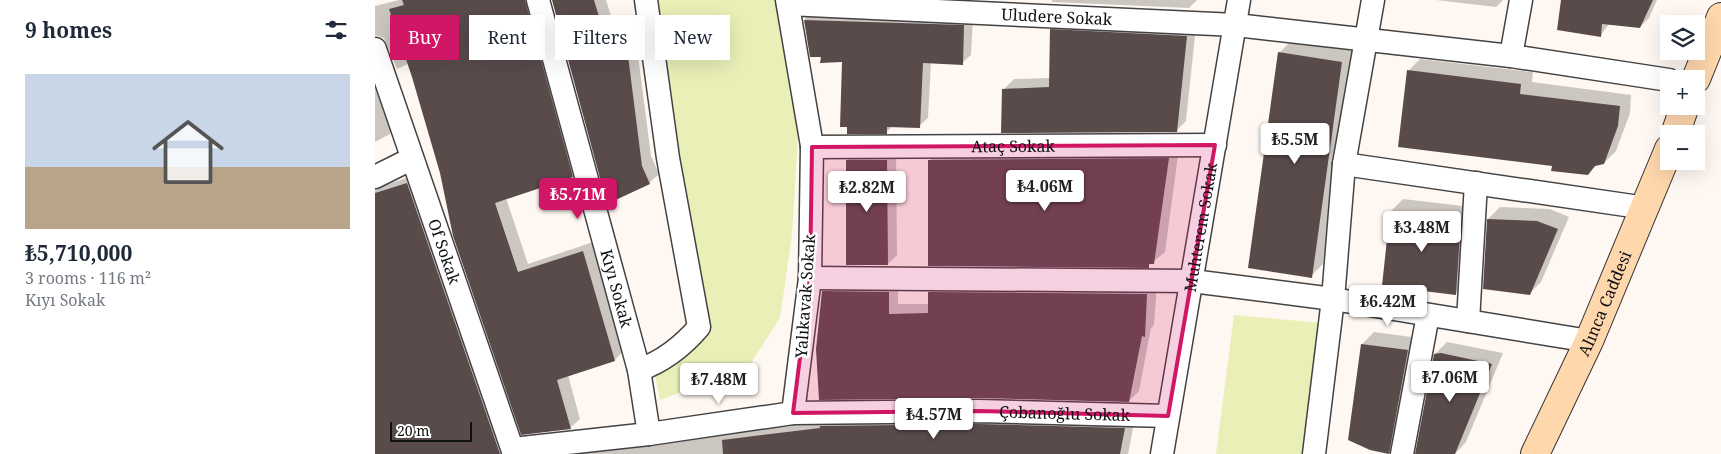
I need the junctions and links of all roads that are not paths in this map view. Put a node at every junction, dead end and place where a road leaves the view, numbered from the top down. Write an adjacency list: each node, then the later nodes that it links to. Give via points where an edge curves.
1 (538, 0): 28 (street, Kıyı Sokak)
2 (646, 0): 28 (street, via 668,158 699,327 665,359)
3 (1239, 0): 8 (street, Muhterem Sokak)
4 (1373, 0): 9 (street)
5 (1521, 0): 11 (street)
6 (788, 2): 8 (street, Uludere Sokak); 15 (street, Yalıkavak Sokak)
7 (1721, 17): 12 (main road)
8 (1236, 25): 9 (street, Uludere Sokak); 14 (street, Muhterem Sokak)
9 (1368, 40): 11 (street, Uludere Sokak); 17 (street)
10 (375, 49): 16 (street, Of Sokak)
11 (1511, 56): 13 (street, Uludere Sokak)
12 (1700, 70)
13 (1660, 79)
14 (1215, 145): 15 (street, Ataç Sokak); 23 (street, Muhterem Sokak)
15 (812, 146): 22 (street, Yalıkavak Sokak)
16 (411, 159): 19 (street); 32 (street, Of Sokak)
17 (1344, 164): 20 (street); 24 (street)
18 (1661, 170): 21 (main road, Alınca Caddesi)
19 (375, 177)
20 (1476, 183): 21 (street); 26 (street)
21 (1646, 208): 27 (main road, Alınca Caddesi)
22 (809, 278): 23 (street); 29 (street, Yalıkavak Sokak)
23 (1192, 282): 24 (street); 30 (street, Muhterem Sokak)
24 (1333, 299): 25 (street); 34 (street)
25 (1428, 315): 26 (street); 35 (street)
26 (1468, 321): 27 (street)
27 (1589, 341): 36 (main road, Alınca Caddesi)
28 (639, 370): 31 (street, Kıyı Sokak)
29 (793, 413): 30 (street, Çobanoğlu Sokak, via 979,411); 31 (street, Çobanoğlu Sokak)
30 (1168, 416): 33 (street, Muhterem Sokak)
31 (649, 434): 32 (street, Çobanoğlu Sokak)
32 (513, 451)
33 (1162, 454)
34 (1314, 454)
35 (1402, 454)
36 (1535, 454)

